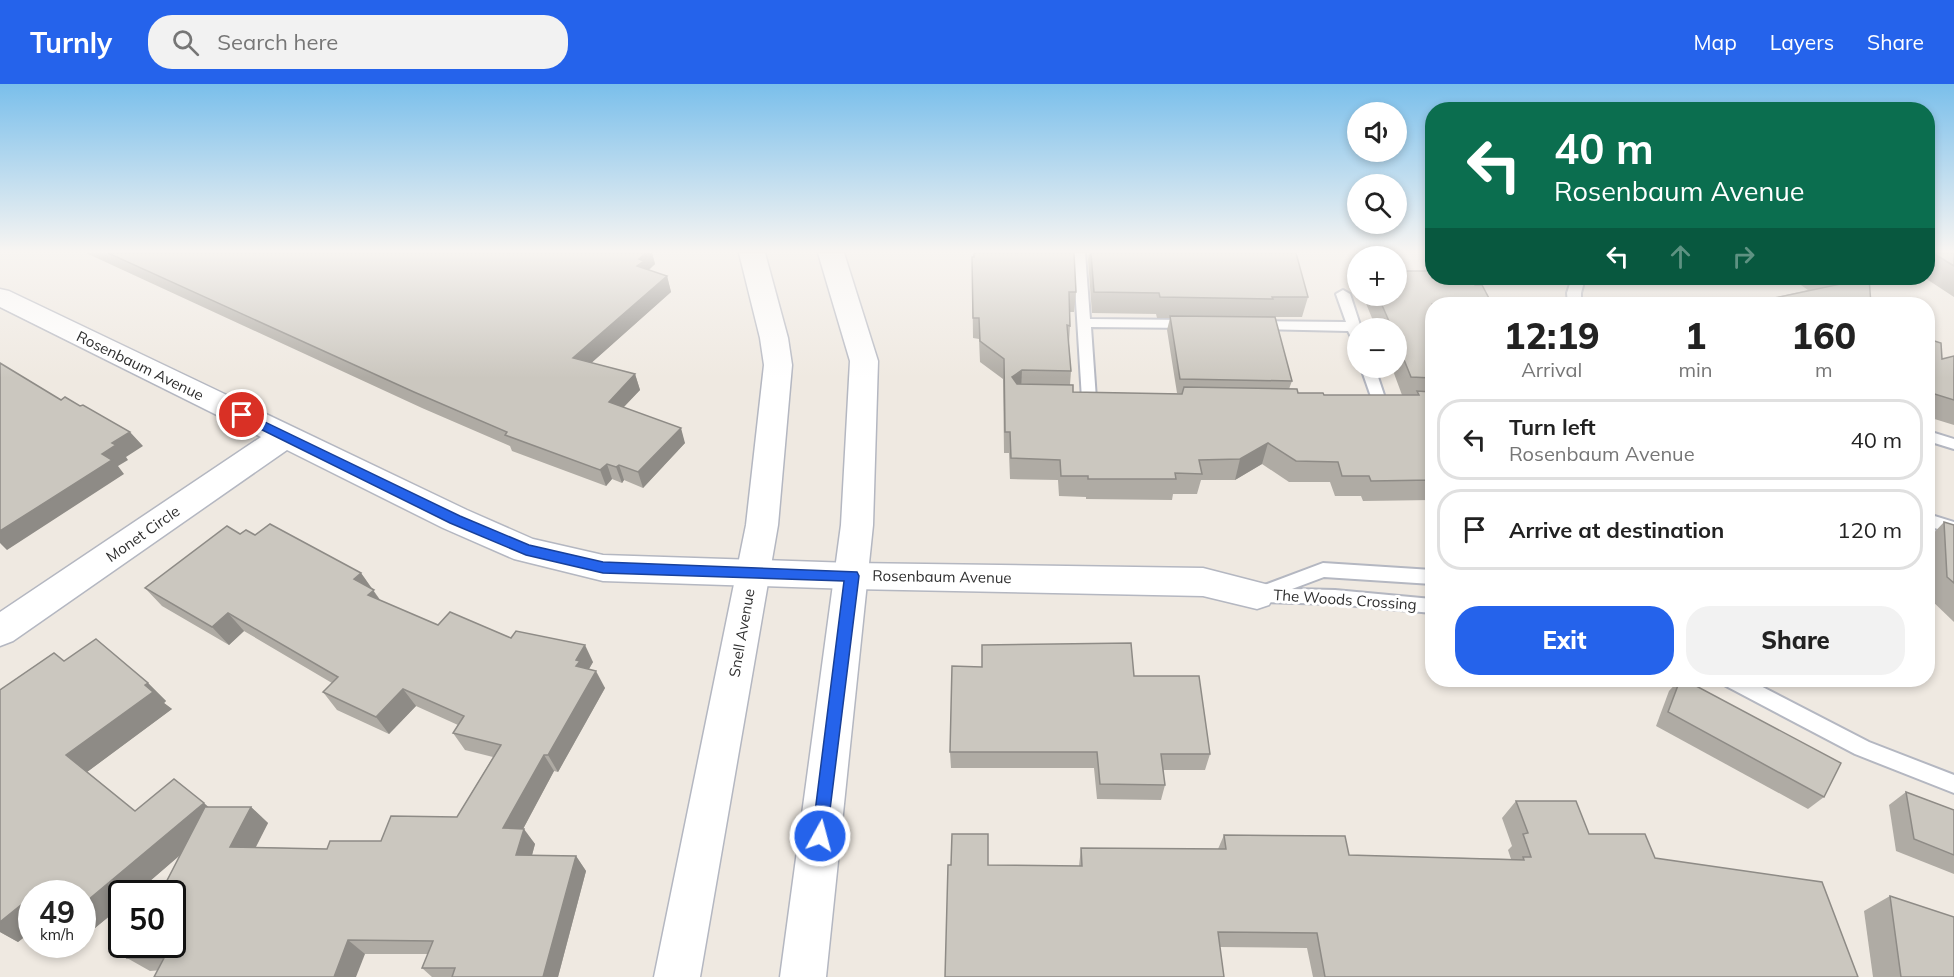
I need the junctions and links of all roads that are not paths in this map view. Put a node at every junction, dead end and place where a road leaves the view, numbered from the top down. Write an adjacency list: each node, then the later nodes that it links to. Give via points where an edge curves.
1 (1343, 294): 6 (lane)
2 (763, 295): 19 (street, Snell Avenue, via 778,365 762,525)
3 (844, 295): 20 (street, via 864,361)
4 (1082, 295): 7 (lane)
5 (2, 300): 14 (street, Rosenbaum Avenue)
6 (1351, 318)
7 (1084, 323): 8 (lane); 12 (lane)
8 (1201, 325)
9 (1237, 325): 10 (lane)
10 (1347, 331)
11 (1371, 378): 13 (lane)
12 (1089, 399)
13 (1379, 404)
14 (285, 436): 19 (street, Rosenbaum Avenue, via 526,550 603,568); 24 (street, Monet Circle)
15 (1935, 438): 16 (lane)
16 (1954, 444)
17 (1935, 522): 18 (lane)
18 (1954, 528)
19 (753, 573): 20 (street, Rosenbaum Avenue); 27 (street, Snell Avenue)
20 (852, 576): 22 (street, Rosenbaum Avenue, via 1203,582); 28 (street)
21 (1425, 577): 22 (lane, The Woods Crossing, via 1323,570)
22 (1257, 595): 23 (lane, The Woods Crossing)
23 (1425, 605)
24 (0, 631)
25 (1746, 687): 26 (lane, via 1862,748)
26 (1954, 784)
27 (678, 977)
28 (803, 977)

